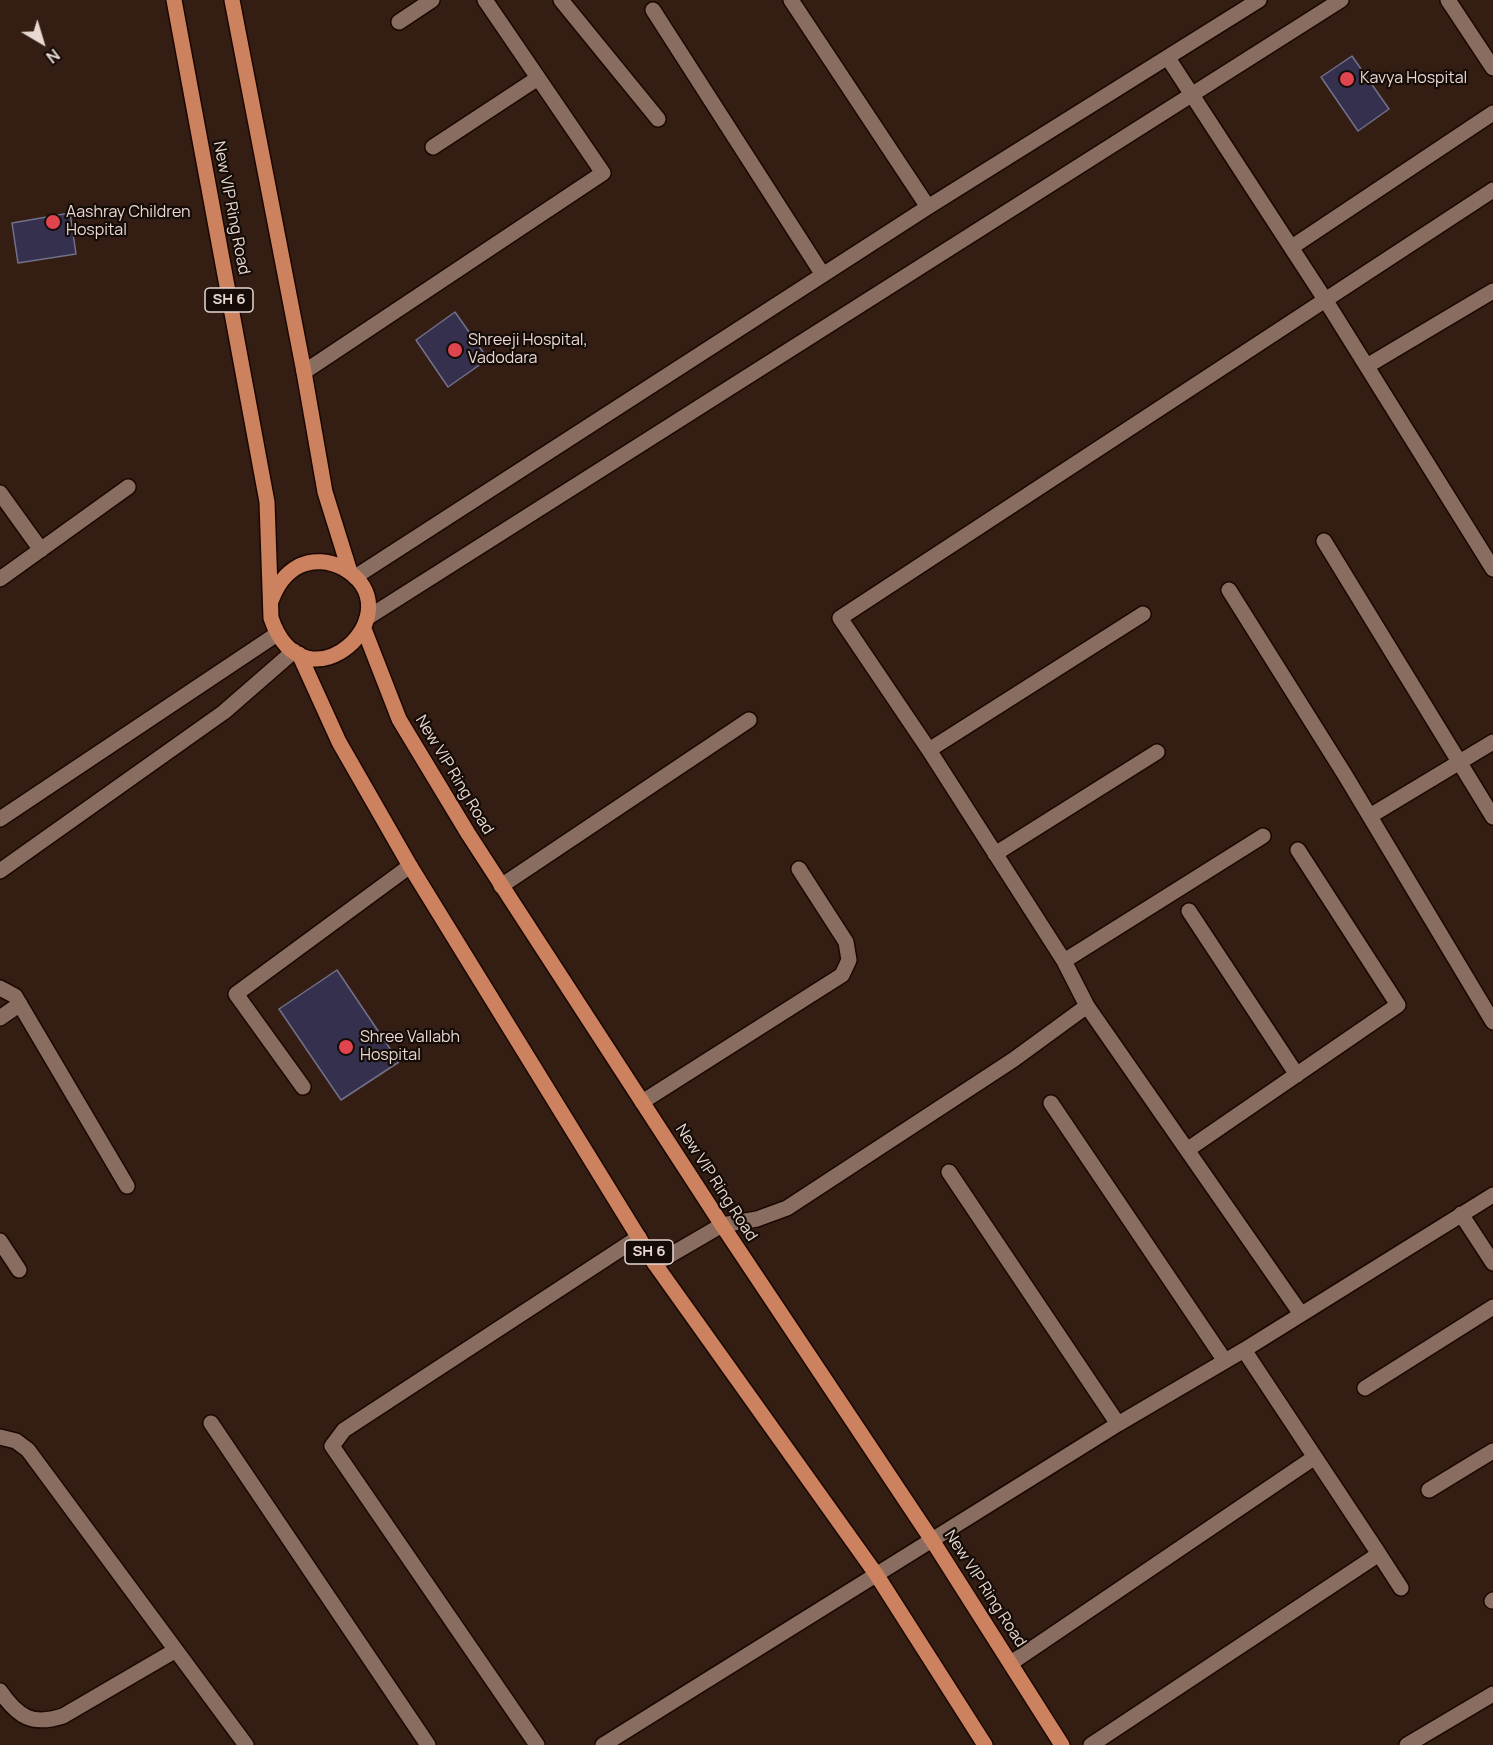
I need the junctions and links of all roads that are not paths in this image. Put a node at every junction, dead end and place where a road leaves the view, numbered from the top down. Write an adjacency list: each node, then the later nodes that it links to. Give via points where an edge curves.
1 (174, 0): 35 (main road, New VIP Ring Road / SH 6, via 267,502)
2 (231, 0): 26 (main road)
3 (432, 0): 11 (street)
4 (485, 0): 14 (street)
5 (561, 0): 17 (street)
6 (791, 0): 20 (street)
7 (1259, 0): 12 (street)
8 (1341, 0): 15 (street)
9 (1448, 0): 13 (street)
10 (653, 9): 22 (street)
11 (399, 21)
12 (1168, 58): 15 (street); 20 (street)
13 (1493, 68)
14 (538, 78): 18 (street); 26 (street, via 603,173)
15 (1192, 94): 21 (street); 37 (street)
16 (1493, 113): 21 (street)
17 (658, 119)
18 (433, 147)
19 (1493, 190): 24 (street)
20 (928, 207): 22 (street)
21 (1292, 247): 24 (street)
22 (823, 275): 32 (street)
23 (1493, 291): 25 (street)
24 (1326, 301): 25 (street); 42 (street, via 840,618)
25 (1367, 366): 31 (street)
26 (304, 372): 32 (main road, via 325,492)
27 (128, 487): 30 (street)
28 (0, 493): 30 (street)
29 (1324, 541): 44 (street)
30 (41, 550): 33 (street)
31 (1493, 569)
32 (352, 575): 35 (main road, via 335,564 302,564 282,579); 37 (main road, via 366,598)
33 (0, 579)
34 (1229, 590): 45 (street)
35 (272, 601): 38 (main road)
36 (1143, 614): 42 (street)
37 (365, 624): 39 (main road, via 356,642 329,657); 54 (main road, New VIP Ring Road, via 399,719)
38 (277, 634): 39 (main road); 47 (street)
39 (296, 653): 51 (main road, SH 6, via 339,742); 53 (street, via 224,712)
40 (749, 720): 54 (street)
41 (1493, 742): 44 (street)
42 (928, 750): 50 (street)
43 (1157, 752): 50 (street)
44 (1460, 763): 45 (street); 46 (street)
45 (1370, 816): 61 (street)
46 (1493, 817)
47 (0, 819)
48 (1263, 836): 56 (street)
49 (1298, 850): 62 (street, via 1398,1005)
50 (995, 854): 56 (street)
51 (410, 866): 63 (street, via 236,994); 72 (main road, SH 6)
52 (799, 869): 64 (street, via 846,942 849,960 842,975)
53 (0, 871)
54 (501, 886): 64 (main road, New VIP Ring Road)
55 (1189, 911): 62 (street)
56 (1064, 961): 59 (street)
57 (0, 988): 58 (street, via 15,996)
58 (20, 1004): 60 (street); 68 (street)
59 (1087, 1006): 66 (street); 71 (street, via 1013,1060 787,1208 757,1219)
60 (0, 1018)
61 (1493, 1022)
62 (1297, 1075): 66 (street)
63 (303, 1087)
64 (642, 1102): 71 (main road, New VIP Ring Road)
65 (1051, 1102): 80 (street)
66 (1187, 1150): 78 (street)
67 (949, 1172): 83 (street)
68 (127, 1186)
69 (1493, 1195): 70 (street)
70 (1461, 1214): 75 (street); 78 (street)
71 (722, 1225): 74 (street); 88 (main road, New VIP Ring Road)
72 (639, 1237): 74 (main road, SH 6); 98 (street, via 344,1430 332,1446)
73 (0, 1241): 76 (street)
74 (656, 1263): 90 (main road, SH 6)
75 (1493, 1263)
76 (19, 1270)
77 (1493, 1307): 81 (street)
78 (1301, 1314): 79 (street)
79 (1244, 1350): 80 (street); 86 (street)
80 (1225, 1361): 83 (street)
81 (1365, 1388)
82 (211, 1423): 97 (street)
83 (1118, 1424): 88 (street)
84 (0, 1437): 92 (street, via 16,1441 28,1450)
85 (1493, 1451): 87 (street)
86 (1314, 1457): 89 (street); 93 (street)
87 (1429, 1490)
88 (932, 1540): 90 (street); 93 (main road, New VIP Ring Road)
89 (1379, 1554): 91 (street); 102 (street)
90 (876, 1574): 99 (street); 100 (main road, SH 6)
91 (1401, 1588)
92 (176, 1650): 94 (street, via 63,1716 46,1721 32,1720 20,1713); 96 (street)
93 (1011, 1663): 101 (main road, New VIP Ring Road)
94 (0, 1691)
95 (1493, 1694): 103 (street)
96 (246, 1745)
97 (428, 1745)
98 (537, 1745)
99 (603, 1745)
100 (985, 1745)
101 (1062, 1745)
102 (1091, 1745)
103 (1407, 1745)

